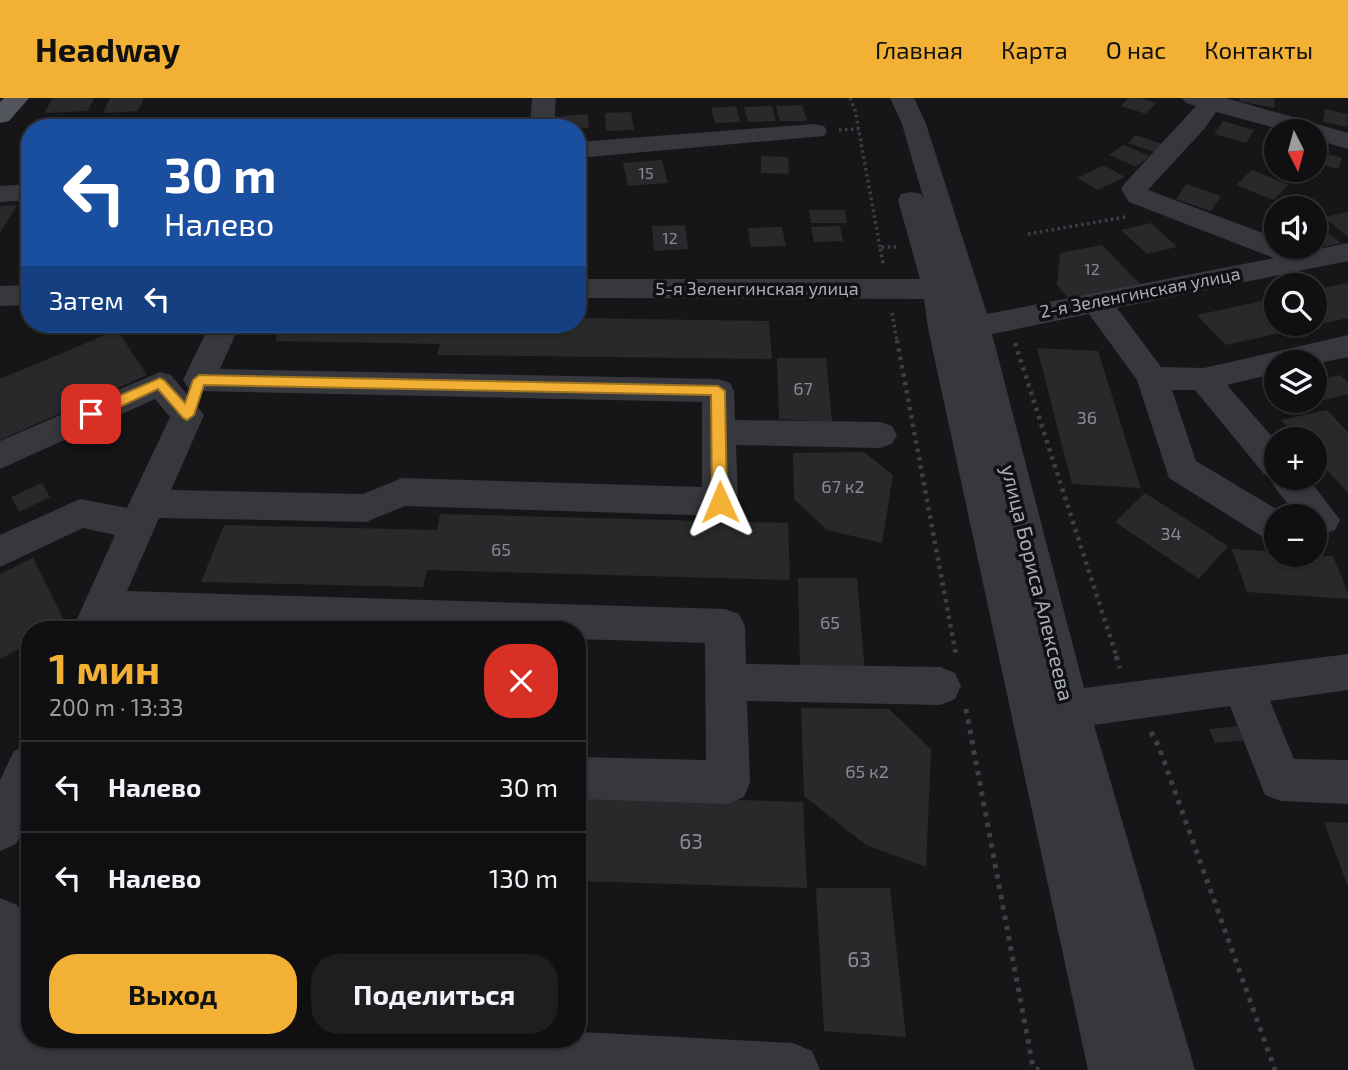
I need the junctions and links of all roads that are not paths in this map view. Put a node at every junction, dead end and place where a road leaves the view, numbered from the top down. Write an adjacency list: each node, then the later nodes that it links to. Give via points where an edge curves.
1 (17, 98): 6 (main road)
2 (544, 98): 7 (street)
3 (879, 98): 18 (street)
4 (902, 98): 22 (street, улица Бориса Алексеева, via 967,289)
5 (1206, 100): 8 (street); 16 (street, via 1183,138 1134,189 1138,196)
6 (0, 116)
7 (543, 119)
8 (1272, 119)
9 (815, 131): 12 (street)
10 (1327, 135): 11 (street)
11 (1348, 141)
12 (586, 149)
13 (21, 193): 14 (street)
14 (0, 194)
15 (1348, 252): 16 (street, 2-я Зеленгинская улица)
16 (1307, 260): 21 (street, 2-я Зеленгинская улица)
17 (586, 289): 18 (street, 5-я Зеленгинская улица)
18 (937, 289): 56 (street)
19 (21, 295): 20 (street)
20 (0, 296)
21 (1096, 302): 22 (street, 2-я Зеленгинская улица); 27 (street)
22 (991, 323): 47 (street, улица Бориса Алексеева)
23 (221, 333): 29 (street)
24 (1348, 346): 25 (street)
25 (1327, 351)
26 (1264, 365): 28 (street)
27 (1152, 378): 28 (street); 38 (street, via 1181,469)
28 (1204, 379): 33 (street)
29 (199, 380): 30 (street); 31 (street, via 718,391)
30 (187, 415): 34 (street, via 160,383); 37 (street)
31 (719, 432): 32 (street); 37 (street, via 720,502 402,492 366,508)
32 (880, 435)
33 (1264, 451)
34 (0, 456)
35 (1297, 490): 36 (street)
36 (1309, 504)
37 (143, 515): 39 (street, via 80,513); 40 (street)
38 (1264, 520)
39 (0, 552)
40 (96, 618): 41 (street)
41 (332, 621)
42 (586, 624): 44 (street, via 725,626)
43 (1348, 672): 45 (street)
44 (726, 682): 46 (street); 48 (street, via 728,782)
45 (1242, 685): 47 (street); 49 (street, via 1281,779)
46 (940, 686)
47 (1068, 709): 57 (street, улица Бориса Алексеева)
48 (586, 778)
49 (1348, 782)
50 (21, 785): 51 (street)
51 (0, 828)
52 (0, 922): 53 (street, via 6,930)
53 (10, 1054): 54 (street)
54 (600, 1065): 55 (street)
55 (793, 1070)
56 (1115, 1070)
57 (1168, 1070)

